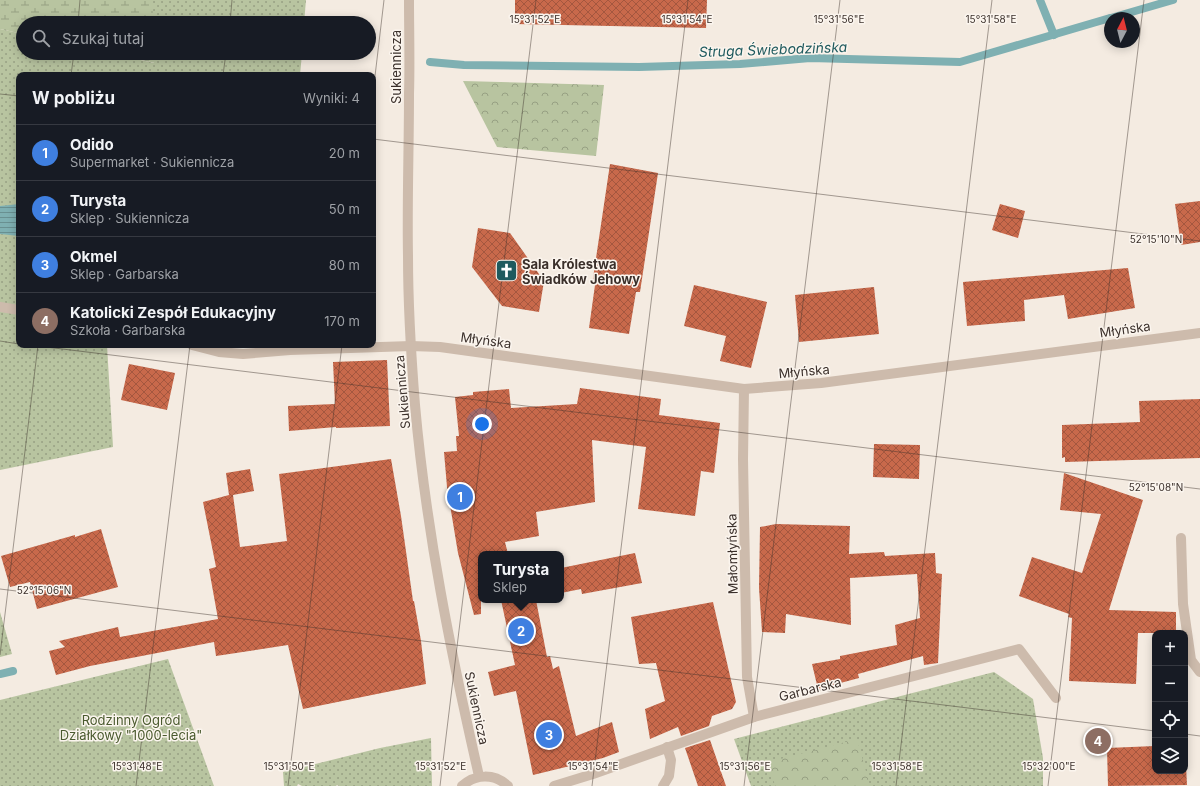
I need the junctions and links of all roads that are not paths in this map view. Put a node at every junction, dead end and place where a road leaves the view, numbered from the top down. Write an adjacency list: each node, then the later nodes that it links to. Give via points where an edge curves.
1 (409, 0): 5 (street, Sukiennicza, via 408,258)
2 (0, 307): 3 (street)
3 (16, 310)
4 (1200, 333): 9 (street, Młyńska, via 821,383)
5 (411, 346): 6 (street, Młyńska); 9 (street, Młyńska, via 440,347); 15 (street, Sukiennicza, via 417,426 435,562 457,683)
6 (376, 347)
7 (204, 348): 8 (street, Młyńska, via 243,354)
8 (350, 348)
9 (744, 390): 13 (street, Małomłyńska, via 747,678)
10 (1181, 538): 11 (street, via 1183,604 1191,660)
11 (1200, 672)
12 (1056, 698): 13 (street, Garbarska, via 1019,649)
13 (754, 717): 14 (street, Garbarska)
14 (667, 747): 18 (street, Garbarska); 19 (street, via 671,760 669,776)
15 (479, 776): 16 (street, via 468,780); 17 (street, via 491,777)
16 (462, 786)
17 (508, 786)
18 (554, 786)
19 (663, 786)

